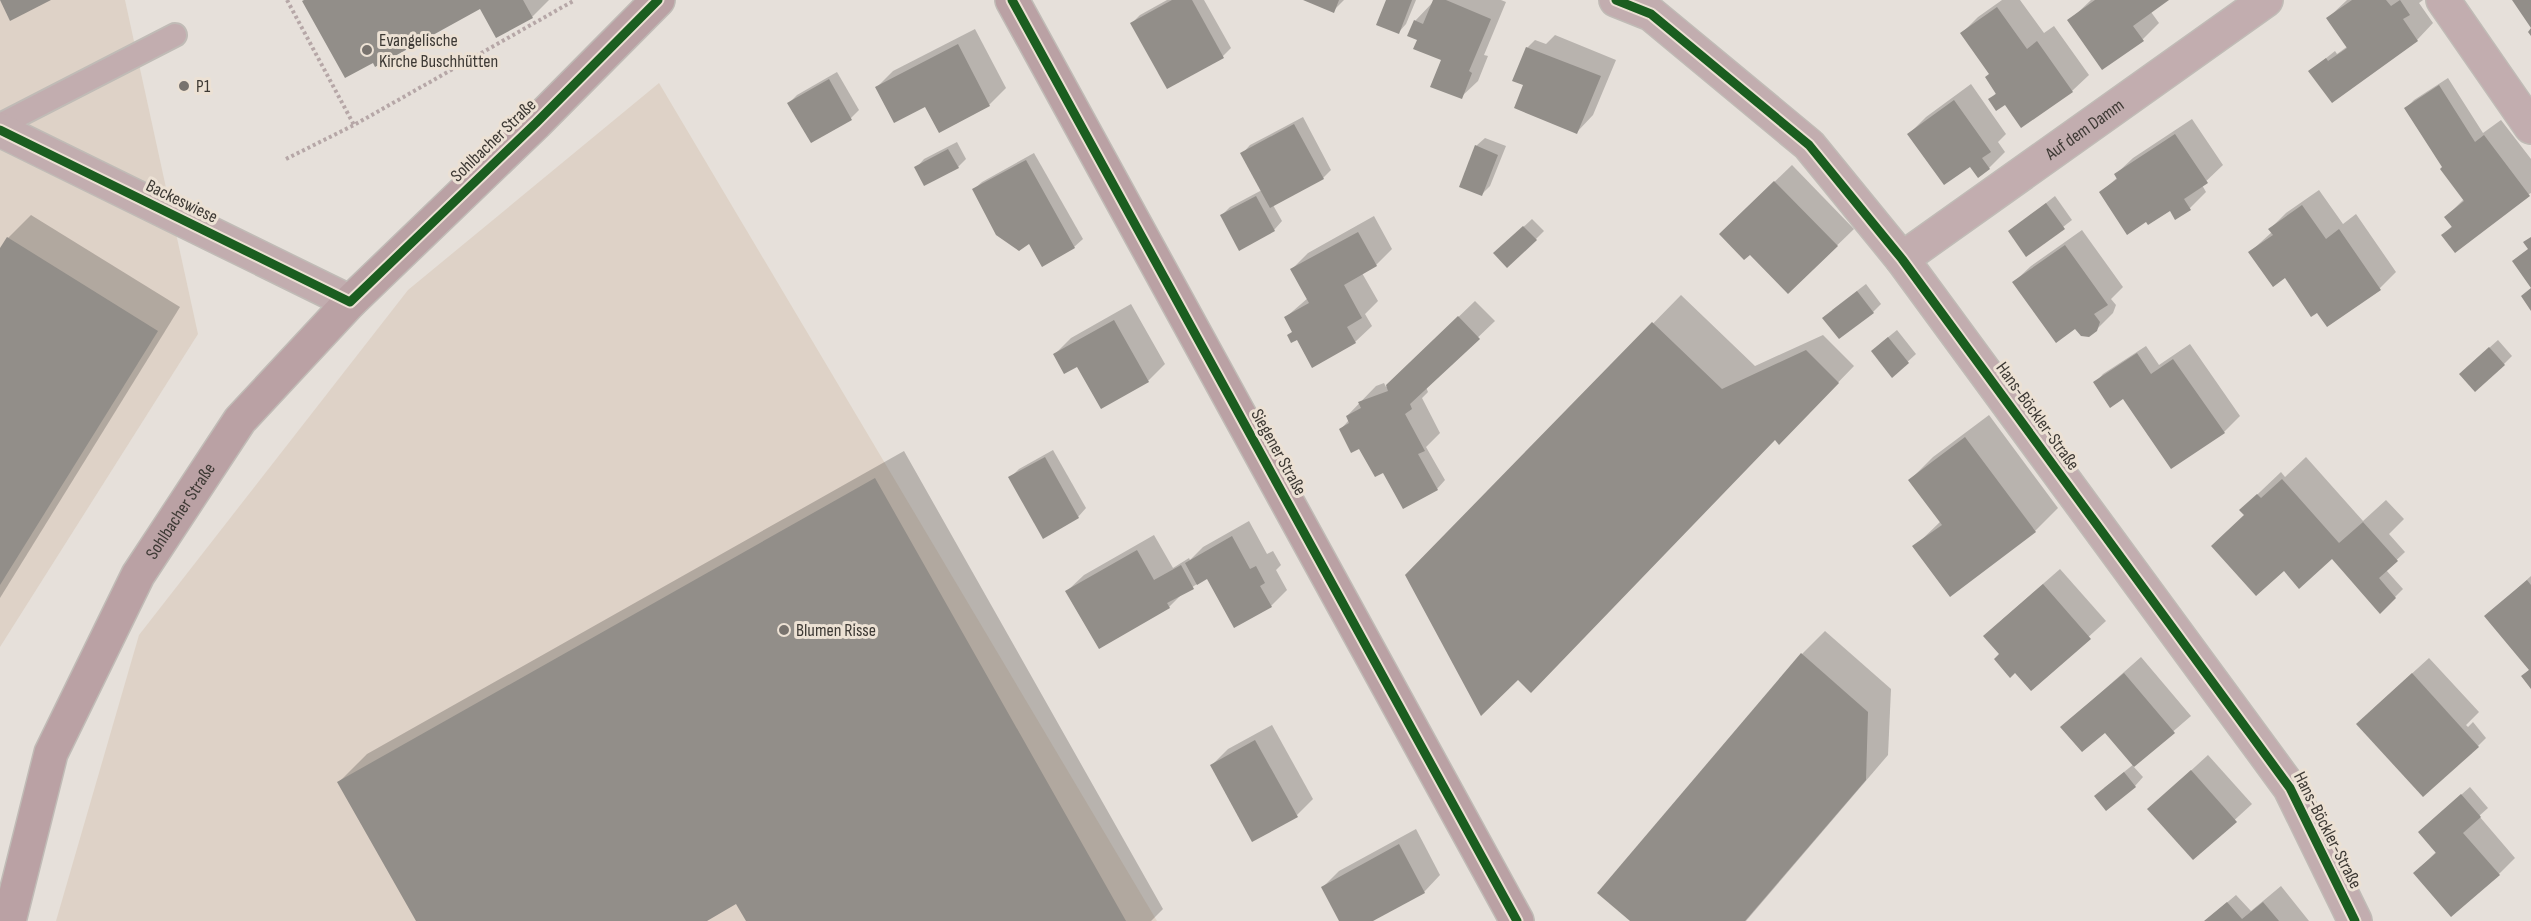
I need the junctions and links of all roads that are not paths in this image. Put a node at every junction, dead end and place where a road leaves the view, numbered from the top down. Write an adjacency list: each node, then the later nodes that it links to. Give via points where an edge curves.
1 (658, 0): 11 (street, Sohlbacher Straße)
2 (1012, 0): 13 (street, Siegener Straße)
3 (1616, 0): 10 (street, Hans-Böckler-Straße, via 1651,14 1809,145)
4 (2266, 0): 10 (street, Auf dem Damm)
5 (2443, 0): 8 (street)
6 (175, 35): 7 (lane)
7 (0, 125)
8 (2531, 127)
9 (0, 130): 11 (street, Backeswiese)
10 (1902, 259): 14 (street, Hans-Böckler-Straße, via 2290,788)
11 (350, 302): 12 (street, Sohlbacher Straße, via 240,420 138,574 51,753)
12 (9, 921)
13 (1517, 921)
14 (2355, 921)

